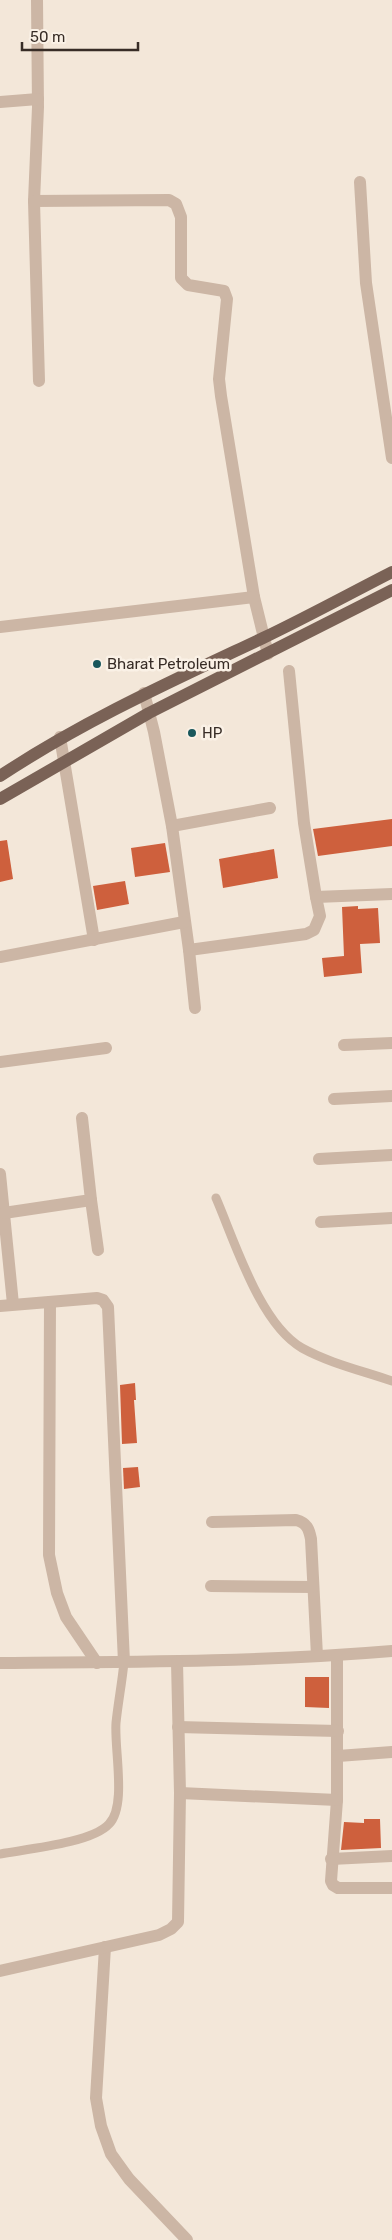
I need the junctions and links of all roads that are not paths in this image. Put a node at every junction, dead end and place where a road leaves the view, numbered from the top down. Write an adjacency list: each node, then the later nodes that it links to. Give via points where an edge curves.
1 (37, 0): 2 (street)
2 (38, 99): 3 (street); 5 (street)
3 (0, 102)
4 (360, 182): 7 (street, via 366,284)
5 (34, 201): 6 (street); 10 (street, via 168,200 176,204 181,217 180,278 188,285 220,289 226,295 219,379)
6 (39, 381)
7 (392, 458)
8 (392, 572): 12 (main road)
9 (392, 590): 13 (main road)
10 (254, 597): 11 (street); 12 (street)
11 (0, 627)
12 (264, 637): 13 (street); 15 (main road)
13 (268, 654): 16 (main road)
14 (289, 671): 24 (street, via 304,823)
15 (144, 693): 16 (street); 17 (main road)
16 (149, 713): 18 (main road); 22 (street)
17 (60, 737): 18 (street); 19 (main road)
18 (64, 761): 20 (main road); 26 (street)
19 (0, 776)
20 (0, 799)
21 (270, 808): 22 (street)
22 (172, 826): 25 (street)
23 (392, 894): 24 (street)
24 (316, 897): 27 (street, via 320,916 314,930 306,934)
25 (184, 922): 26 (street); 27 (street)
26 (94, 940): 28 (street)
27 (189, 950): 29 (street)
28 (0, 957)
29 (196, 1008)
30 (392, 1043): 31 (street)
31 (344, 1046)
32 (106, 1048): 33 (street)
33 (0, 1062)
34 (392, 1096): 35 (street)
35 (334, 1099)
36 (82, 1118): 41 (street)
37 (392, 1155): 38 (street)
38 (319, 1159)
39 (0, 1174): 42 (street)
40 (216, 1198): 48 (lane, via 261,1302 279,1328 302,1348)
41 (91, 1200): 42 (street); 45 (street)
42 (4, 1213): 47 (street)
43 (392, 1218): 44 (street)
44 (321, 1222)
45 (98, 1250)
46 (50, 1302): 47 (street); 55 (street, via 97,1298 108,1307); 58 (street, via 49,1555 66,1617)
47 (6, 1305)
48 (392, 1381)
49 (212, 1522): 51 (street, via 304,1522 311,1539)
50 (211, 1586): 51 (street)
51 (313, 1587): 53 (street)
52 (392, 1651): 54 (street)
53 (316, 1656): 54 (street); 56 (street)
54 (337, 1656): 60 (street)
55 (124, 1662): 56 (street); 58 (street); 65 (lane, via 116,1724 118,1793 116,1812 110,1824 84,1838)
56 (177, 1662): 59 (street)
57 (0, 1663): 58 (street)
58 (97, 1663)
59 (178, 1727): 60 (street); 63 (street)
60 (338, 1731): 62 (street)
61 (392, 1752): 62 (street)
62 (338, 1756): 64 (street)
63 (180, 1793): 64 (street); 69 (street, via 178,1922 159,1935)
64 (337, 1800): 67 (street)
65 (0, 1854)
66 (392, 1856): 67 (street)
67 (331, 1859): 68 (street, via 330,1876 338,1888)
68 (392, 1888)
69 (105, 1947): 70 (street); 71 (street, via 96,2098 101,2126 111,2154 129,2179)
70 (0, 1971)
71 (187, 2240)

